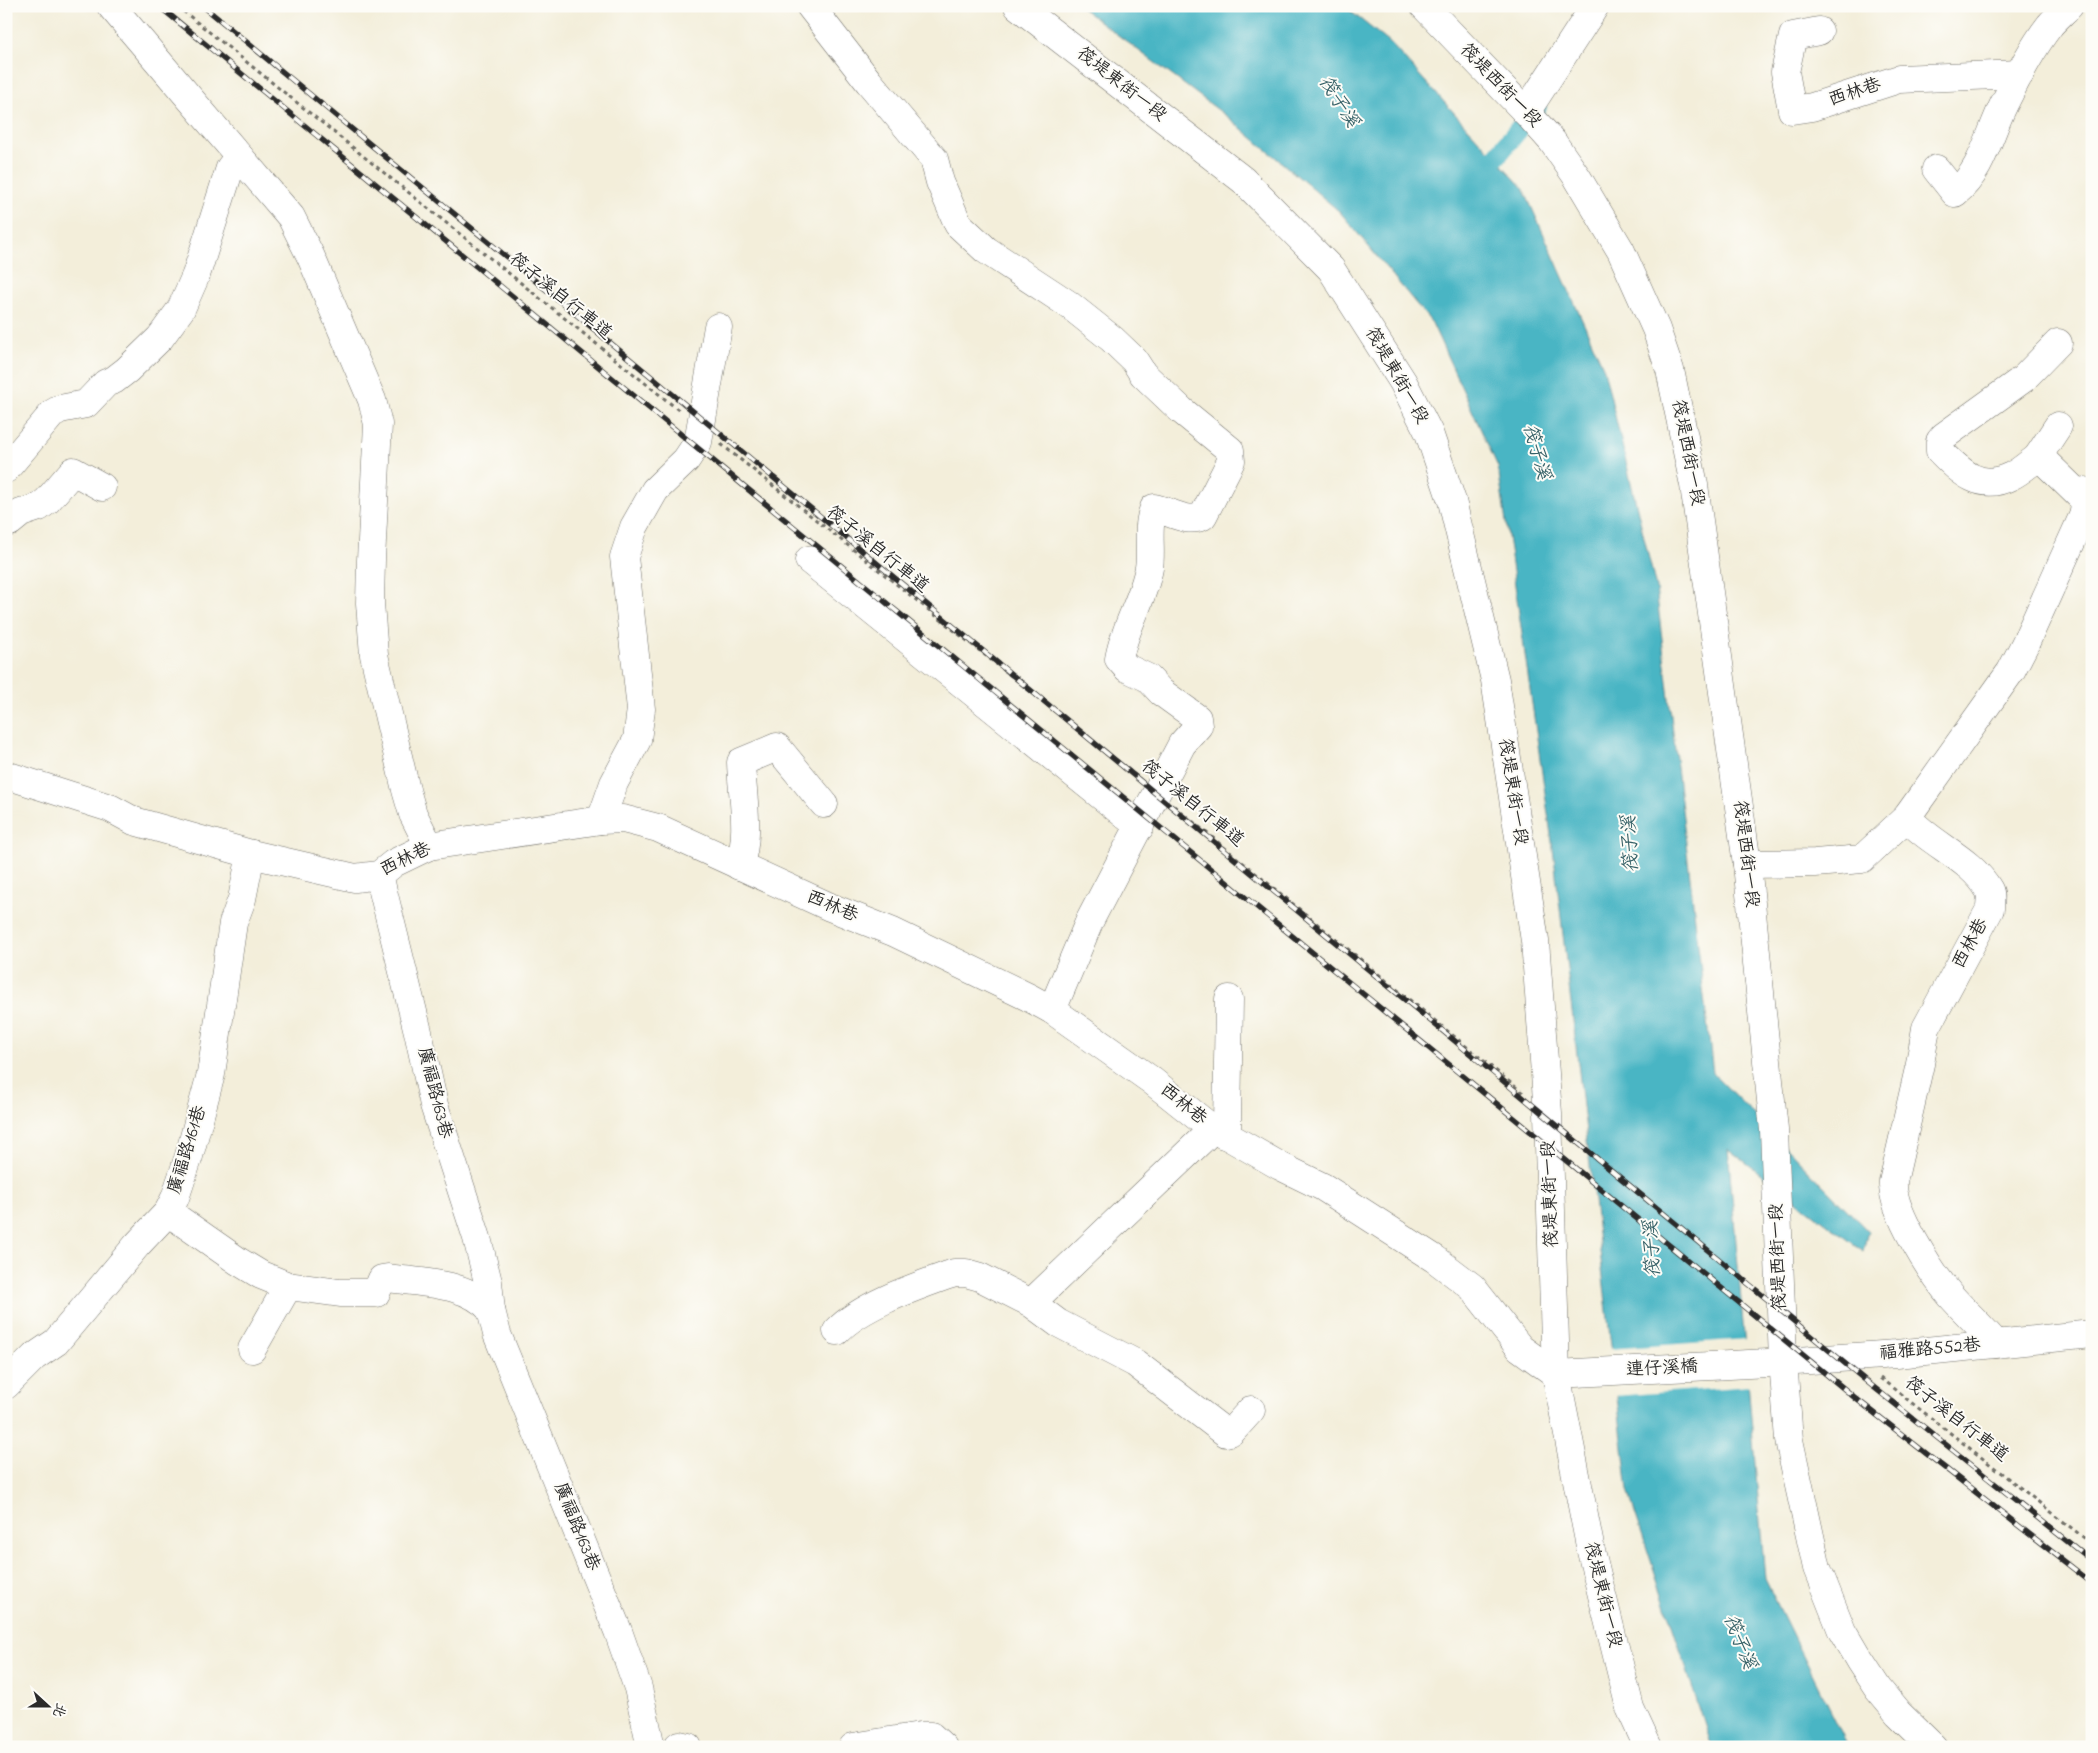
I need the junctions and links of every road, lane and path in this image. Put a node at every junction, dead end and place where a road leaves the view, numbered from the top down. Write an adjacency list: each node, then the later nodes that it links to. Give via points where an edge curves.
1 (112, 6): 13 (street)
2 (177, 6): 17 (path, 筏子溪自行車道)
3 (810, 6): 27 (street, via 934,159 958,224 986,250 1068,304 1112,339 1181,410 1230,450 1231,461 1203,516 1196,520 1154,508 1149,528 1146,580 1120,653 1119,659 1127,668 1148,678 1161,692 1197,718 1198,726 1182,744)
4 (1018, 6): 39 (street, 筏堤東街一段, via 1243,180 1331,269 1403,382 1429,432 1452,501 1495,680 1535,941)
5 (1424, 6): 12 (street, 筏堤西街一段)
6 (1595, 6): 12 (street)
7 (2070, 6): 11 (street, via 2051,24)
8 (2076, 6): 9 (street)
9 (2092, 8)
10 (1819, 31): 11 (street, 西林巷, via 1793,36 1785,72 1792,110 1812,107 1899,79)
11 (2020, 74): 14 (street, via 1976,169 1964,186 1954,193)
12 (1526, 112): 34 (street, 筏堤西街一段, via 1557,148 1604,221 1639,290 1670,370 1694,486)
13 (239, 156): 21 (street, via 230,168 196,275 181,309 160,338 86,404 53,413); 32 (street, via 291,217 372,400 378,424 370,603 373,646 406,790 413,814)
14 (1936, 169)
15 (718, 327): 30 (street, via 698,442 686,460 655,490 634,527 624,557 641,710 637,740 614,783)
16 (2058, 343): 20 (street, via 2024,379 1940,441 1940,451 1959,470 1977,480 1994,483 2013,476)
17 (686, 416)
18 (2058, 426): 20 (street)
19 (717, 440): 27 (path, 筏子溪自行車道)
20 (2037, 458): 23 (street)
21 (6, 469)
22 (102, 487): 24 (street, via 73,471 47,501)
23 (2087, 496): 29 (street, via 2083,516 2011,671)
24 (6, 522)
25 (809, 560): 31 (street)
26 (6, 775): 33 (street, 西林巷, via 110,808 134,821)
27 (1157, 793): 31 (street); 39 (path, 筏子溪自行車道)
28 (824, 804): 35 (street, via 777,747 741,762 745,837)
29 (1907, 817): 34 (street, via 1862,859); 47 (street, 西林巷, via 1918,830 1966,865 1989,891 1991,898 1990,909 1926,1028 1892,1192 1912,1238 1951,1296)
30 (601, 820): 32 (street, 西林巷); 35 (street, 西林巷, via 623,819 658,828)
31 (1140, 827): 38 (street, via 1090,920)
32 (429, 846): 36 (street, 西林巷, via 394,863)
33 (250, 854): 36 (street, 西林巷, via 355,878); 41 (street, 廣福路161巷, via 242,899 233,923 210,1074 189,1156)
34 (1747, 864): 49 (street, 筏堤西街一段, via 1774,1130)
35 (739, 866): 38 (street, 西林巷, via 893,932)
36 (379, 875): 44 (street, 廣福路163巷, via 434,1105 479,1247)
37 (1229, 999): 40 (street, via 1228,1126)
38 (1052, 1010): 40 (street, 西林巷)
39 (1548, 1113): 50 (street, 筏堤東街一段)
40 (1219, 1132): 43 (street); 50 (street, 西林巷, via 1323,1187 1435,1259 1472,1287 1520,1348)
41 (168, 1212): 42 (street, via 238,1261); 52 (street, 廣福路161巷, via 136,1245 56,1342 34,1357)
42 (288, 1286): 44 (street, via 376,1294 382,1280 388,1278 461,1290); 48 (street)
43 (1031, 1303): 45 (street, via 980,1277 954,1273 849,1318); 53 (street, via 1058,1323 1134,1363 1226,1433 1232,1431)
44 (491, 1310): 55 (street, 廣福路163巷, via 514,1380 618,1631 638,1688)
45 (837, 1331)
46 (2092, 1334): 47 (street, 福雅路552巷)
47 (1996, 1344): 49 (street, 福雅路552巷)
48 (252, 1349)
49 (1776, 1362): 50 (street, 連仔溪橋); 61 (street, 筏堤西街一段, via 1811,1543 1828,1600 1855,1653 1878,1688)
50 (1566, 1374): 60 (street, 筏堤東街一段, via 1591,1551 1630,1708)
51 (1879, 1377): 54 (path, 筏子溪自行車道)
52 (6, 1385)
53 (1251, 1410)
54 (2092, 1544)
55 (652, 1747)
56 (677, 1747): 57 (street)
57 (688, 1747)
58 (853, 1747): 59 (street, via 920,1736 931,1736)
59 (943, 1747)
60 (1648, 1747)
61 (1933, 1747)

